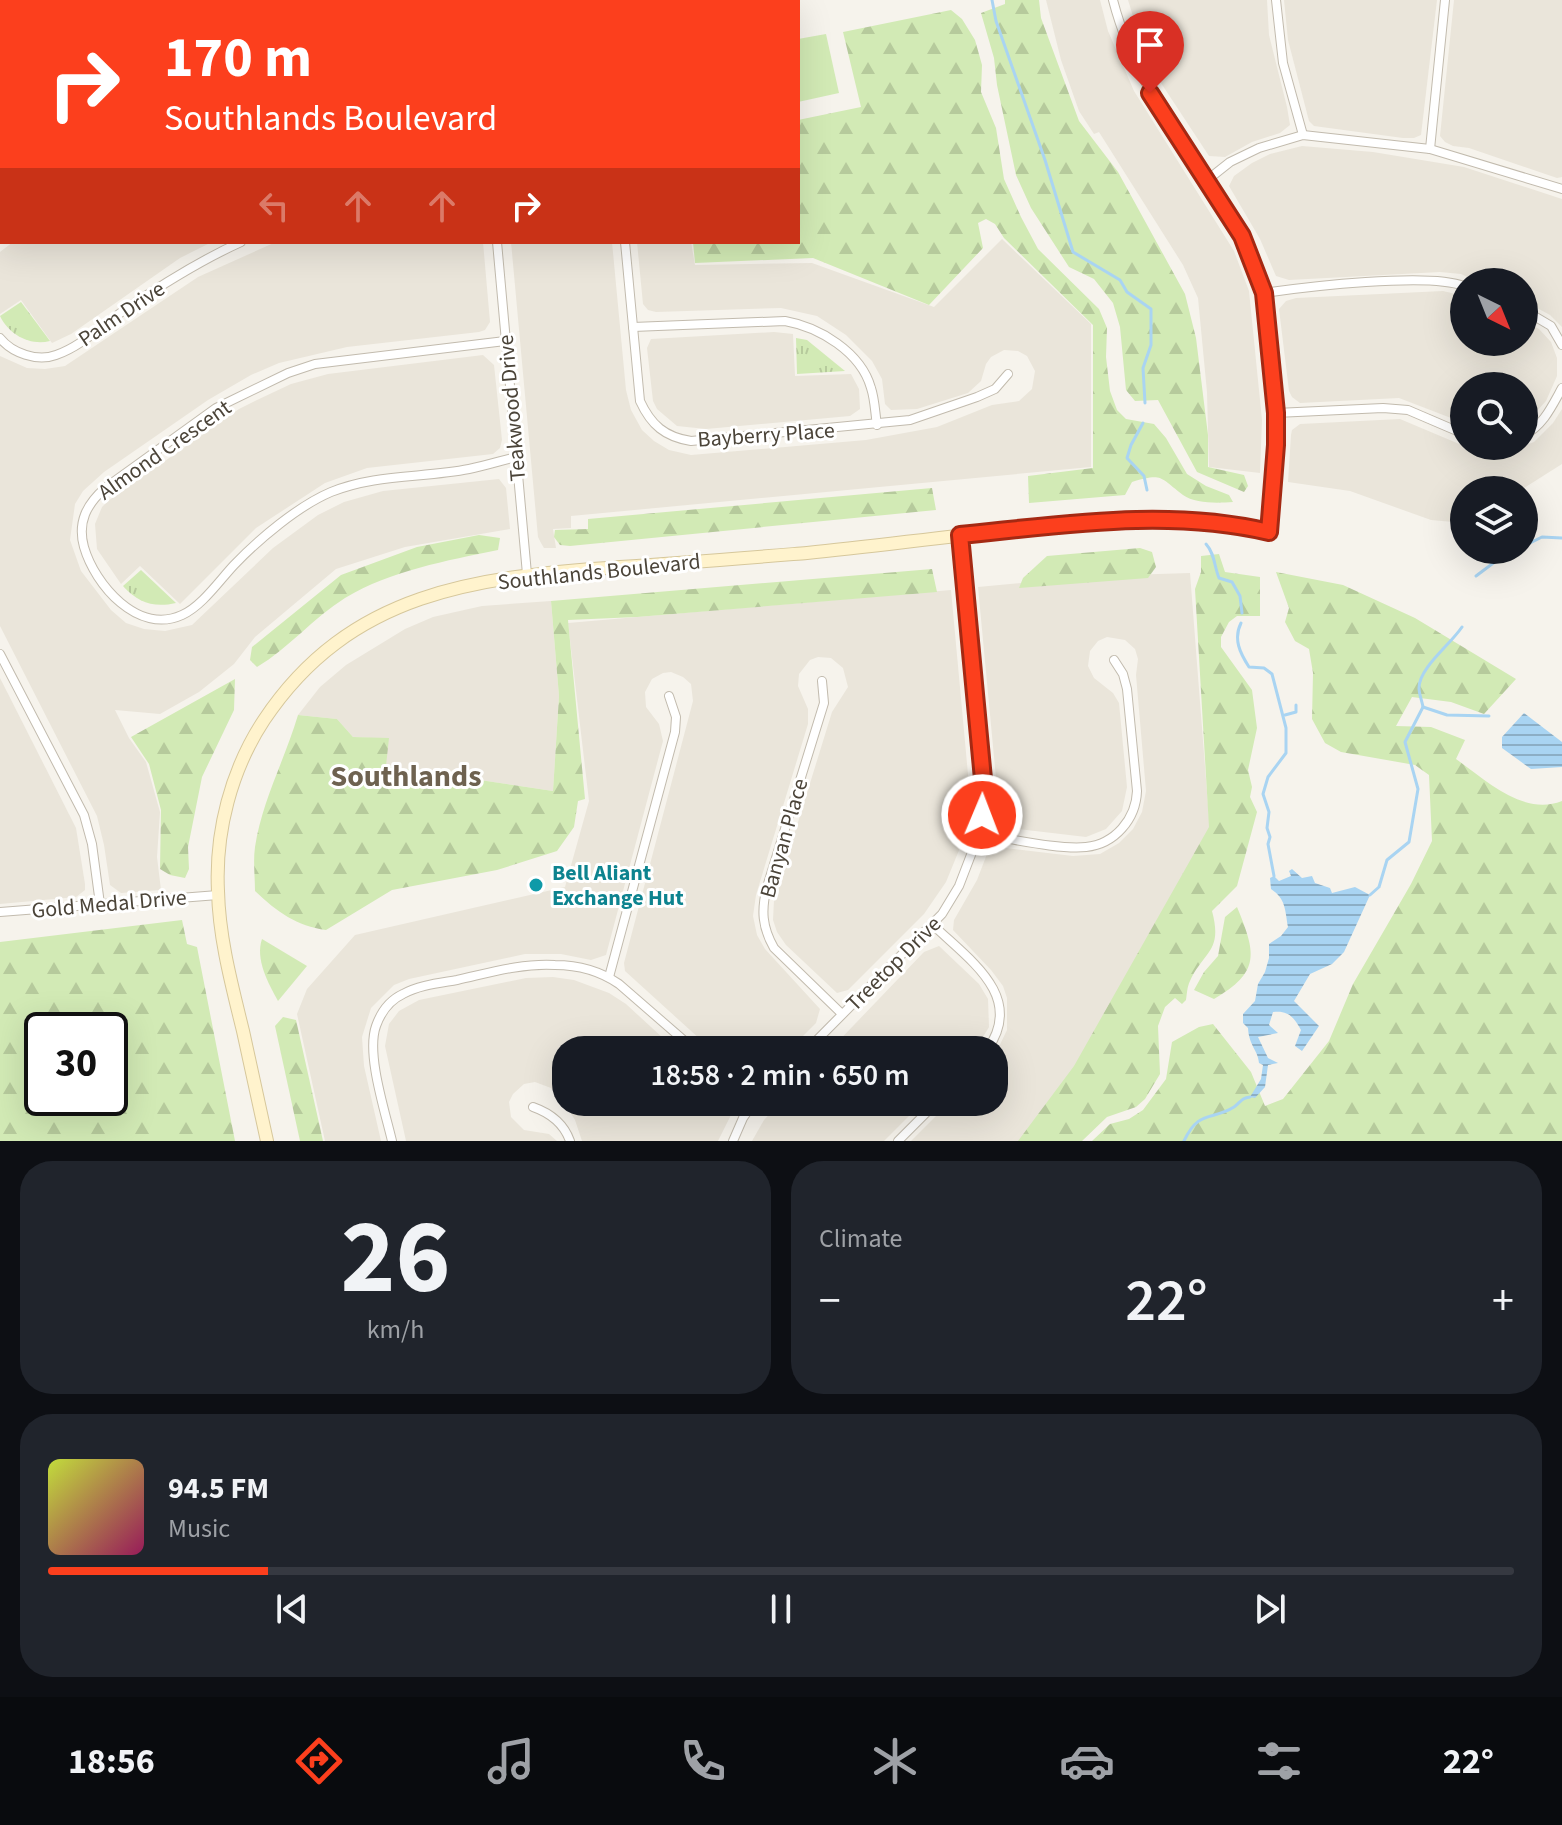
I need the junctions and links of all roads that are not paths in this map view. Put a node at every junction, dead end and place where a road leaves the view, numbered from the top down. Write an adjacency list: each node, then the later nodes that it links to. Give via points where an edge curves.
1 (1113, 0): 6 (street, via 1139,73)
2 (1276, 0): 4 (street, via 1283,63)
3 (1445, 0): 5 (street)
4 (1303, 135): 5 (street); 6 (street, via 1259,148)
5 (1430, 149): 7 (street)
6 (1206, 181): 12 (street, via 1242,236)
7 (1562, 189)
8 (237, 244): 15 (street, Palm Drive, via 159,286 57,355 34,357)
9 (497, 244): 16 (street, Teakwood Drive)
10 (625, 244): 14 (street, Bayberry Place)
11 (1450, 285): 12 (street, via 1375,283)
12 (1264, 293): 20 (street)
13 (1538, 318): 17 (street, via 1551,326)
14 (633, 327): 21 (street, via 804,324 835,343 864,371); 21 (street, Bayberry Place, via 640,401 648,418 672,438 691,441)
15 (0, 338)
16 (505, 341): 24 (street, Teakwood Drive); 24 (street, Almond Crescent, via 315,364 260,385 216,408 92,499 82,537 99,576 124,607 148,618 171,618 193,608 248,551 328,494 371,481 469,469)
17 (1562, 345)
18 (1008, 374): 21 (street, Bayberry Place, via 995,389 977,397 910,420)
19 (1562, 388): 22 (street)
20 (1276, 413): 23 (street, via 1408,410); 25 (street)
21 (877, 425)
22 (1538, 425)
23 (1450, 428)
24 (516, 457): 27 (street, Teakwood Drive)
25 (1269, 532): 26 (main road, Southlands Boulevard, via 1140,520)
26 (960, 535): 27 (main road, Southlands Boulevard); 32 (street, Treetop Drive, via 983,779)
27 (527, 574): 33 (main road, Southlands Boulevard, via 420,598 388,611 330,647 303,672 278,700 241,763 222,827)
28 (0, 654): 34 (street, via 84,815)
29 (1114, 660): 32 (street, via 1127,689 1137,791 1126,824 1107,840 1087,847)
30 (822, 681): 38 (street, Banyan Place, via 824,703 762,918 774,948)
31 (669, 696): 37 (street, via 675,732)
32 (979, 834): 36 (street, Treetop Drive, via 959,886)
33 (218, 895): 34 (street, Gold Medal Drive); 45 (main road, Southlands Boulevard, via 228,972)
34 (100, 904): 35 (street, Gold Medal Drive)
35 (0, 912)
36 (933, 925): 38 (street, Treetop Drive); 41 (street, via 993,985 1001,1017)
37 (609, 977): 39 (street); 46 (street, via 540,964 434,984 396,998 376,1024 373,1046)
38 (842, 1014): 40 (street, Treetop Drive)
39 (680, 1036)
40 (821, 1036)
41 (995, 1036)
42 (533, 1107): 47 (street, via 558,1121)
43 (744, 1116): 48 (street)
44 (923, 1116): 49 (street)
45 (267, 1141)
46 (392, 1141)
47 (570, 1141)
48 (733, 1141)
49 (898, 1141)

